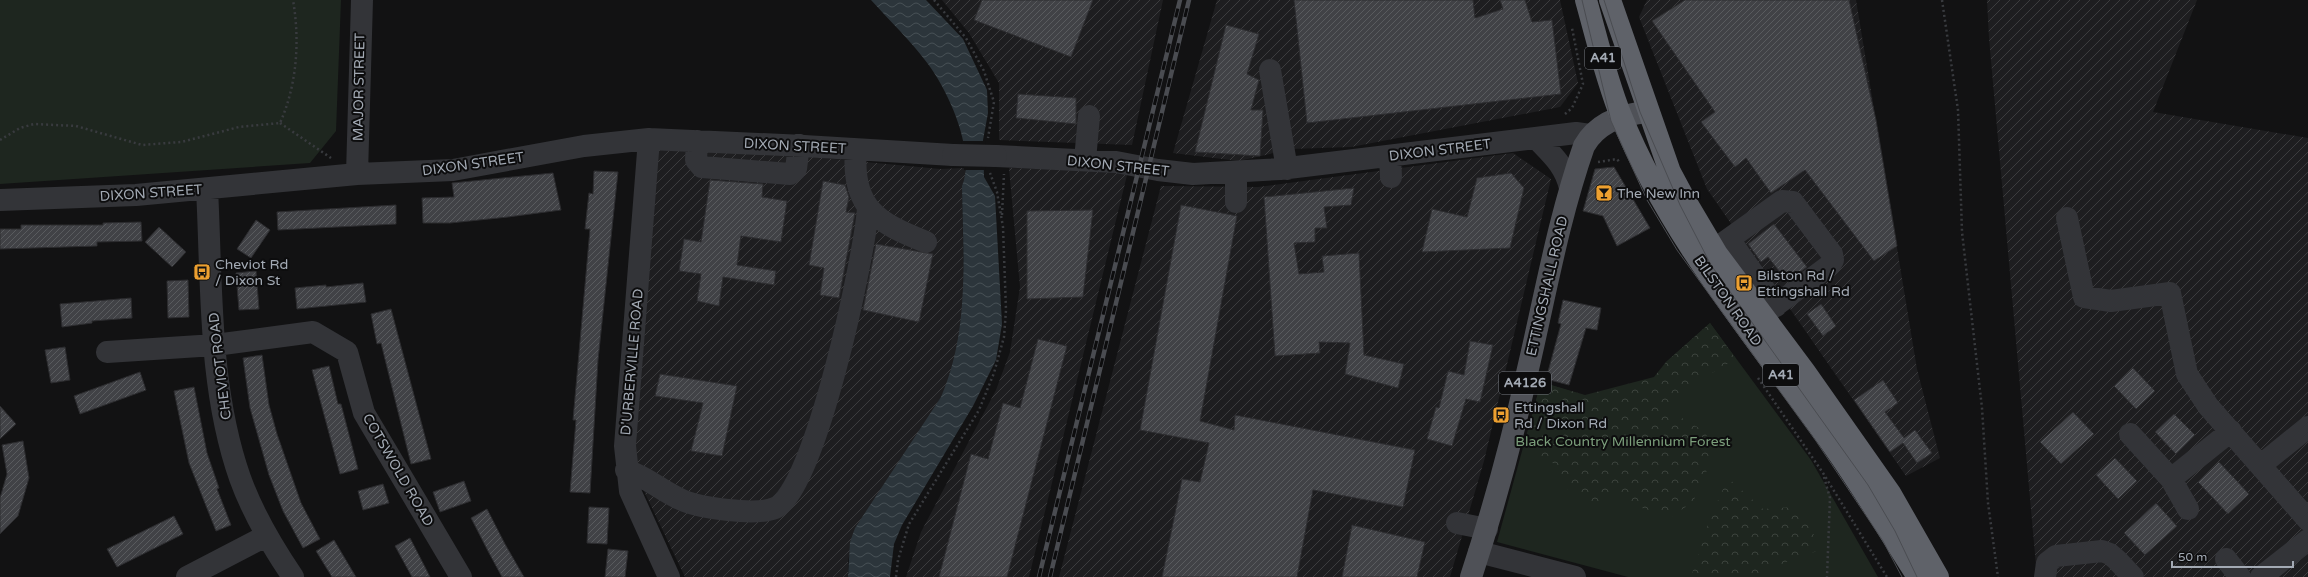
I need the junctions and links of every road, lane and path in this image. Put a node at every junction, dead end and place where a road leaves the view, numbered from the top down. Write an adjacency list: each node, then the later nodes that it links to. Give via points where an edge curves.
1 (293, 0): 12 (path, via 298,27 298,50 286,109)
2 (362, 0): 28 (street, MAJOR STREET)
3 (934, 0): 21 (path, via 966,38 984,71 994,102)
4 (1586, 0): 11 (highway, BILSTON ROAD / A41)
5 (1610, 0): 9 (highway, BILSTON ROAD / A41)
6 (1942, 0): 68 (path, via 1958,110 1962,232 1982,408 1988,503)
7 (1571, 20): 13 (path, via 1583,84 1572,108 1562,118)
8 (1270, 70): 26 (street)
9 (1648, 112): 11 (main road); 37 (highway, BILSTON ROAD / A41, via 1670,172)
10 (1089, 116): 24 (street)
11 (1621, 116): 14 (main road); 66 (highway, BILSTON ROAD / A41, via 1648,172 1687,241 1825,434)
12 (280, 123): 17 (path, via 239,127 181,142 142,145 76,126 34,124 20,128); 23 (path)
13 (1563, 135): 14 (street, DIXON STREET); 15 (street, DIXON STREET)
14 (1590, 135): 22 (main road, ETTINGSHALL ROAD / A4126)
15 (1536, 138): 26 (street, DIXON STREET, via 1460,140 1390,166 1359,152); 29 (street, via 1560,162 1567,174)
16 (649, 139): 18 (street, DIXON STREET); 28 (street, DIXON STREET, via 584,146 453,170); 46 (street, D'URBERVILLE ROAD, via 625,446)
17 (0, 140)
18 (697, 141): 19 (street, DIXON STREET); 19 (street, via 696,160 702,167 790,174 796,169)
19 (799, 145): 20 (street, DIXON STREET)
20 (856, 150): 21 (street, DIXON STREET, bridge); 33 (street, via 855,174)
21 (991, 156): 24 (street, DIXON STREET); 35 (path); 35 (path, via 1004,169)
22 (1580, 156): 25 (path, via 1596,163 1617,159); 29 (main road, ETTINGSHALL ROAD / A4126)
23 (332, 159)
24 (1085, 160): 27 (street, DIXON STREET, via 1179,172)
25 (1624, 168)
26 (1287, 169): 27 (street, DIXON STREET)
27 (1236, 173): 32 (street)
28 (357, 174): 30 (street, DIXON STREET)
29 (1570, 188): 52 (main road, ETTINGSHALL ROAD / A4126, via 1527,374)
30 (207, 189): 31 (street, DIXON STREET, via 136,195); 39 (street, CHEVIOT ROAD)
31 (0, 200)
32 (1236, 202)
33 (868, 208): 36 (street, via 884,223); 46 (street, via 851,305 825,406 798,479 786,498 776,508 762,511 725,510 683,500 643,475)
34 (2067, 218): 43 (street, via 2084,298 2110,301 2170,293 2187,374 2208,406)
35 (1002, 221): 61 (path, via 1006,310 1004,337 994,373 980,410 909,524 898,560)
36 (926, 242)
37 (1722, 244): 38 (highway, BILSTON ROAD / A41); 38 (street, via 1787,200 1793,202 1832,254 1833,260 1830,265)
38 (1769, 310): 67 (highway, BILSTON ROAD / A41, via 1890,493)
39 (215, 345): 40 (street, COTSWOLD ROAD); 53 (street, CHEVIOT ROAD, via 222,406 240,478); 59 (street, COTSWOLD ROAD, via 313,332 347,352 364,413)
40 (107, 352)
41 (1754, 373): 47 (path)
42 (2308, 426): 45 (street)
43 (2230, 431): 45 (street); 48 (street)
44 (2130, 434): 48 (street)
45 (2260, 465): 50 (street)
46 (626, 470): 60 (street, D'URBERVILLE ROAD, via 632,498)
47 (1823, 473): 64 (path, via 1830,498); 65 (path)
48 (2170, 479): 49 (street)
49 (2188, 509)
50 (2308, 520)
51 (1458, 523): 52 (street)
52 (1487, 529): 55 (main road, ETTINGSHALL ROAD / A4126)
53 (266, 536): 57 (street); 58 (street, CHEVIOT ROAD)
54 (2308, 540): 72 (street)
55 (1479, 552): 62 (main road, ETTINGSHALL ROAD / A4126); 63 (street)
56 (2226, 559): 71 (street)
57 (187, 577)
58 (293, 577)
59 (461, 577)
60 (669, 577)
61 (896, 577)
62 (1471, 577)
63 (1574, 577)
64 (1827, 577)
65 (1887, 577)
66 (1918, 577)
67 (1938, 577)
68 (1998, 577)
69 (2045, 577): 70 (street, via 2047,563 2056,556 2102,551 2110,554)
70 (2133, 577)
71 (2240, 577)
72 (2261, 577)

